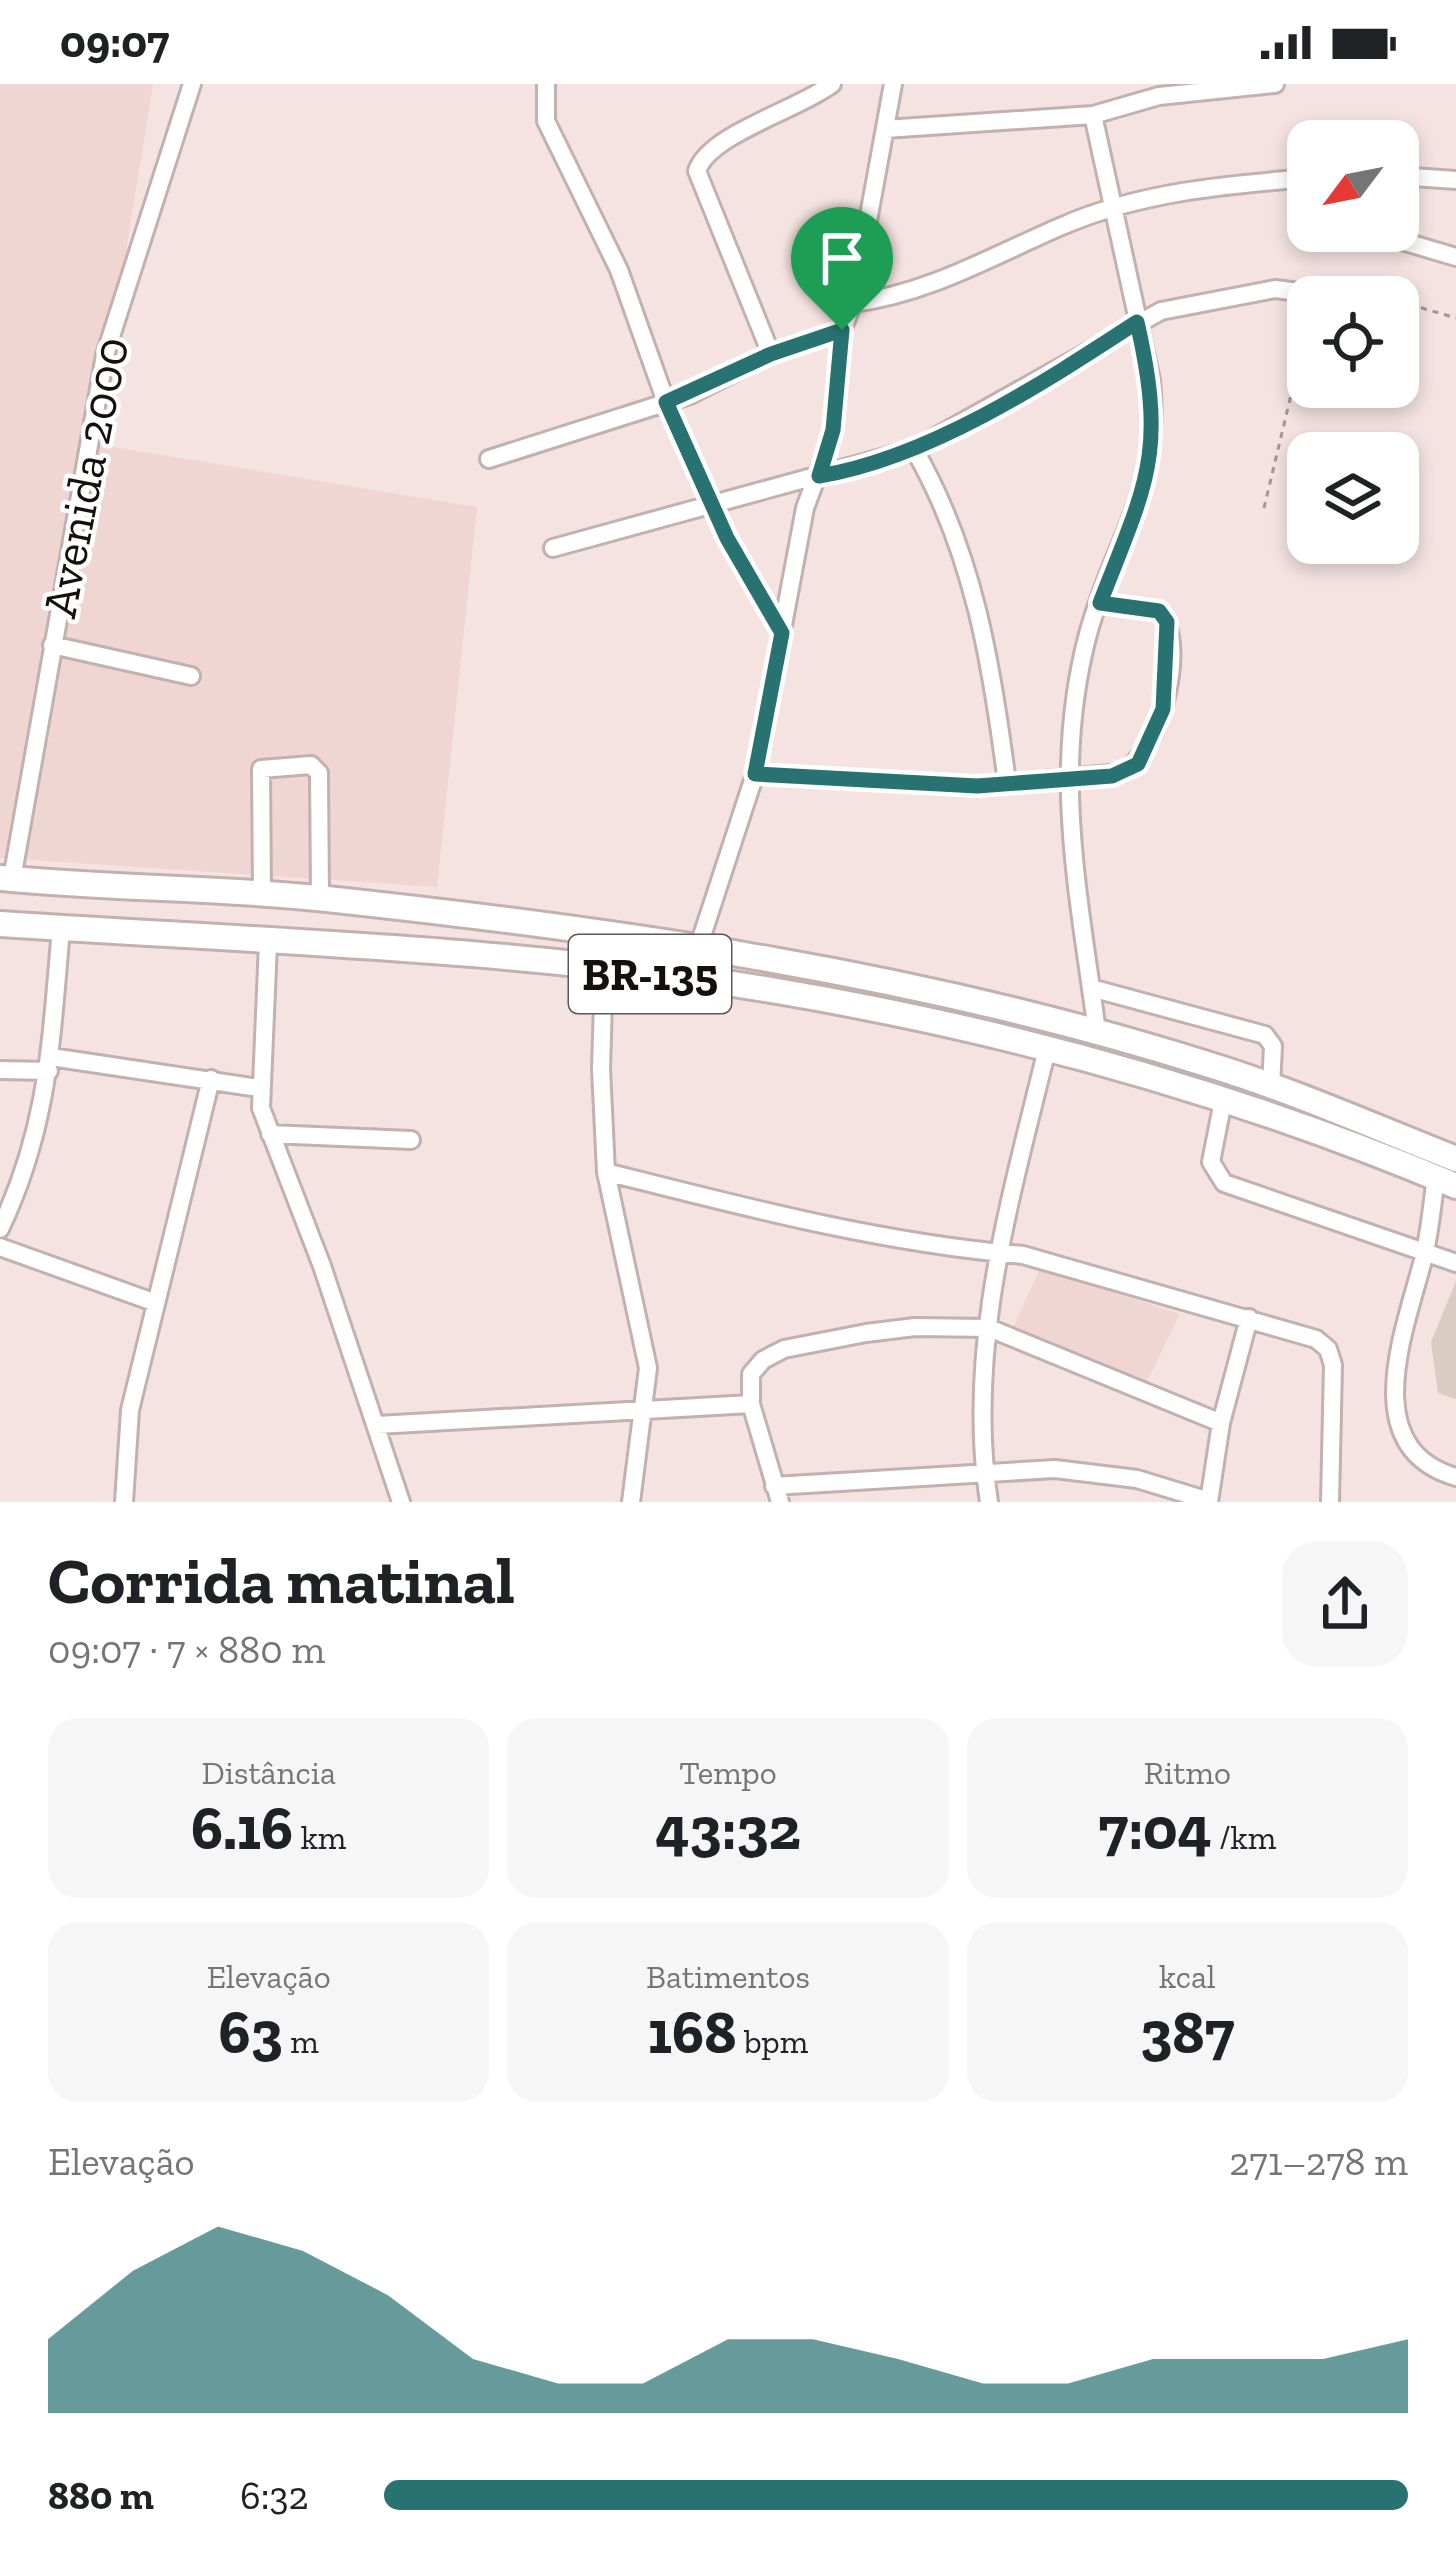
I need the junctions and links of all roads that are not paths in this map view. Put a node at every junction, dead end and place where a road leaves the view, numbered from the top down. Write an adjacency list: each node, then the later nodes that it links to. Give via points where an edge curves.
1 (192, 84): 27 (street, Avenida 2000, via 106,355)
2 (546, 84): 19 (street, via 546,121 619,270)
3 (832, 84): 18 (street, via 722,142 697,171)
4 (893, 84): 7 (street)
5 (1275, 84): 6 (street, via 1159,96)
6 (1094, 116): 7 (street); 11 (street)
7 (885, 129): 15 (street)
8 (1419, 177): 10 (street)
9 (1287, 179): 11 (street, via 1222,183)
10 (1456, 180)
11 (1114, 210): 15 (street, via 1065,224 993,262); 16 (street)
12 (1419, 246): 13 (street)
13 (1456, 257)
14 (1287, 290): 16 (street, via 1177,307)
15 (853, 303): 17 (street)
16 (1137, 322): 20 (street); 25 (street, via 1151,380 1154,451)
17 (842, 330): 18 (street); 22 (street, via 833,430)
18 (771, 354): 19 (street)
19 (666, 402): 21 (street); 23 (street)
20 (914, 449): 22 (street); 31 (street, via 956,541 994,671)
21 (489, 459)
22 (819, 476): 23 (street); 26 (street, via 805,508)
23 (711, 505): 24 (street); 26 (street)
24 (553, 548)
25 (1100, 603): 30 (street); 30 (street, via 1165,617 1163,709 1138,764 1112,776)
26 (782, 633): 29 (street)
27 (52, 645): 28 (street); 32 (street, Avenida 2000)
28 (191, 676)
29 (755, 774): 31 (street); 38 (street)
30 (1066, 778): 31 (street); 40 (street)
31 (1006, 783)
32 (6, 878): 33 (highway, BR-135)
33 (262, 894): 34 (highway, BR-135); 34 (street, via 262,769 311,765 319,772)
34 (320, 898): 38 (highway, BR-135)
35 (0, 924): 36 (highway, BR-135)
36 (62, 929): 37 (highway, BR-135); 43 (street)
37 (268, 943): 39 (highway, BR-135); 47 (street)
38 (699, 945): 41 (highway, BR-135)
39 (604, 969): 42 (highway, BR-135, via 859,1006); 52 (street)
40 (1091, 988): 41 (street); 46 (street, via 1264,1035 1273,1046)
41 (1096, 1032): 46 (highway, BR-135)
42 (1047, 1049): 48 (highway, BR-135); 57 (street)
43 (50, 1064): 44 (street); 45 (street); 54 (street, via 36,1144)
44 (0, 1070)
45 (212, 1078): 47 (street); 59 (street)
46 (1270, 1087): 51 (highway, BR-135)
47 (258, 1088): 49 (street)
48 (1223, 1102): 53 (highway, BR-135); 56 (street, via 1211,1162 1224,1183)
49 (270, 1134): 50 (street); 65 (street)
50 (411, 1140)
51 (1456, 1159)
52 (606, 1172): 57 (street, via 787,1220); 63 (street, via 649,1368)
53 (1446, 1182): 56 (street)
54 (0, 1229)
55 (0, 1247): 59 (street)
56 (1425, 1252): 58 (street); 67 (street, via 1394,1406 1412,1452)
57 (998, 1253): 60 (street); 61 (street)
58 (1456, 1263)
59 (156, 1303): 69 (street, via 130,1410)
60 (1249, 1318): 64 (street); 74 (street, via 1328,1349)
61 (988, 1328): 62 (street, via 915,1327 784,1349 754,1369); 64 (street); 66 (street)
62 (751, 1404): 63 (street); 68 (street)
63 (641, 1410): 65 (street); 71 (street)
64 (1222, 1423): 73 (street)
65 (377, 1425): 70 (street)
66 (984, 1470): 68 (street); 72 (street); 73 (street, via 1094,1472)
67 (1456, 1477)
68 (777, 1494)
69 (124, 1502)
70 (401, 1502)
71 (631, 1502)
72 (989, 1502)
73 (1209, 1502)
74 (1330, 1502)

